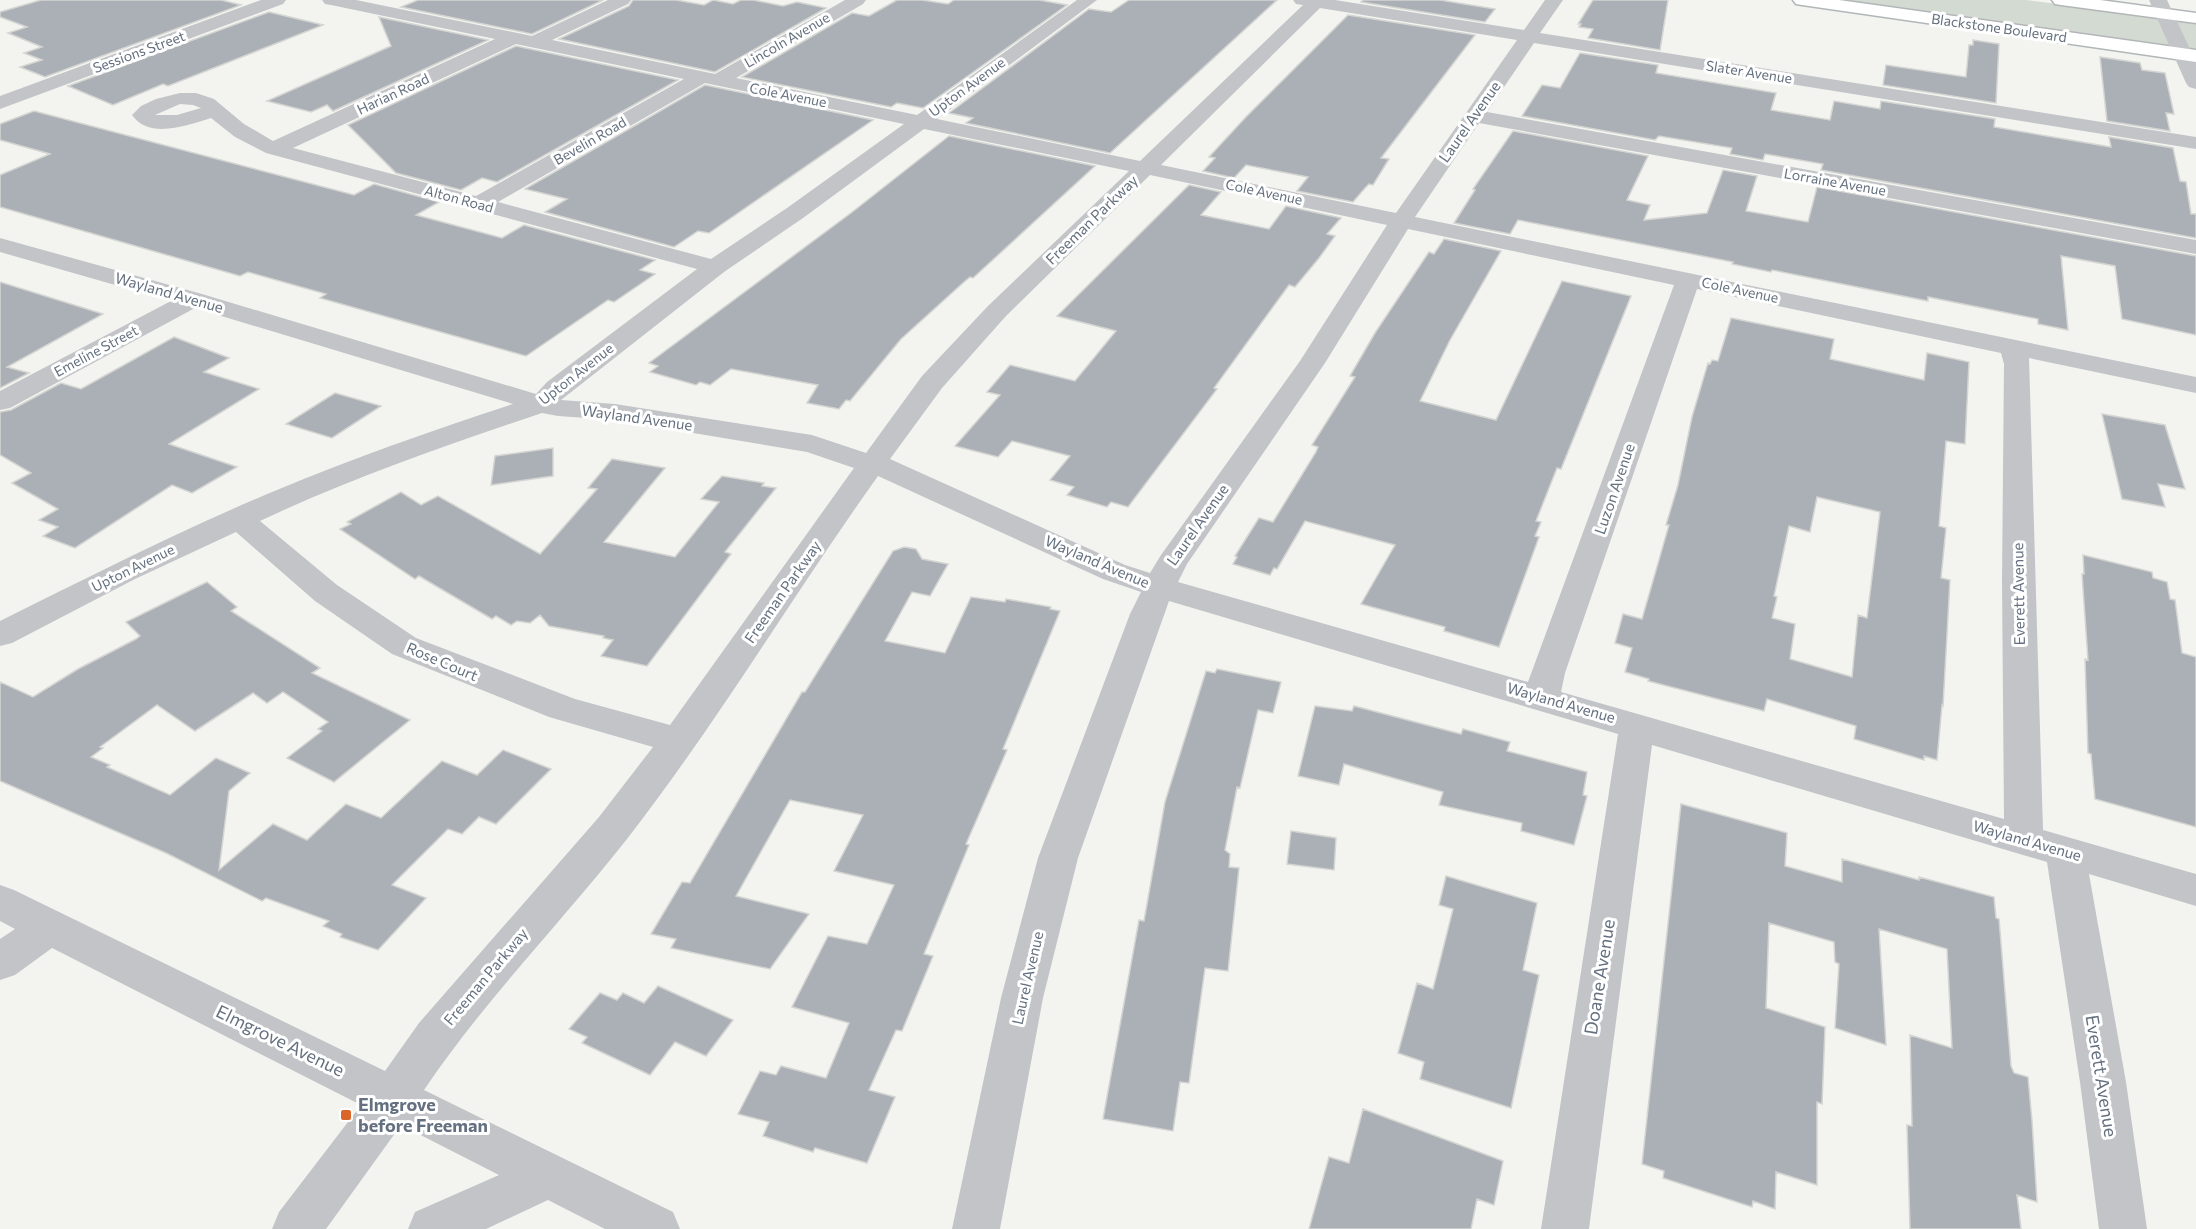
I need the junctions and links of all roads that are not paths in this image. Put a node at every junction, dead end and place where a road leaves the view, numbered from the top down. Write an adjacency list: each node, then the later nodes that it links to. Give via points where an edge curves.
1 (277, 0): 19 (street, Sessions Street)
2 (331, 0): 10 (street, Cole Avenue)
3 (622, 0): 14 (street, Harian Road)
4 (856, 0): 16 (street, Lincoln Avenue)
5 (1088, 0): 23 (street, Upton Avenue)
6 (1554, 0): 13 (street, Laurel Avenue)
7 (1802, 0): 15 (main road, Blackstone Boulevard)
8 (2061, 0): 11 (main road)
9 (1312, 1): 13 (street, Slater Avenue); 26 (street, Freeman Parkway)
10 (380, 4): 14 (street, Cole Avenue)
11 (2161, 7): 12 (main road); 15 (street)
12 (2196, 18)
13 (1528, 37): 22 (street, Laurel Avenue); 24 (street, Slater Avenue)
14 (523, 40): 16 (street, Cole Avenue); 25 (street, Harian Road)
15 (2189, 55): 17 (street)
16 (710, 79): 23 (street, Cole Avenue); 27 (street, Bevelin Road)
17 (2196, 83)
18 (0, 87): 19 (street)
19 (20, 96): 20 (street, Sessions Street)
20 (0, 103)
21 (213, 111): 25 (street, Alton Road)
22 (1474, 116): 28 (street, Laurel Avenue); 30 (street, Lorraine Avenue)
23 (919, 121): 26 (street, Cole Avenue); 31 (street, Upton Avenue)
24 (2196, 143)
25 (273, 149): 27 (street, Alton Road)
26 (1147, 167): 28 (street, Cole Avenue); 38 (street, Freeman Parkway, via 957,352)
27 (479, 204): 31 (street, Alton Road)
28 (1402, 220): 32 (street, Cole Avenue); 40 (street, Laurel Avenue, via 1312,363)
29 (0, 245): 33 (street, Wayland Avenue)
30 (2196, 247)
31 (715, 267): 37 (street, Upton Avenue)
32 (1688, 279): 34 (street, Cole Avenue); 42 (street, Luzon Avenue)
33 (193, 299): 36 (street, Emeline Street); 37 (street, Wayland Avenue)
34 (2013, 349): 35 (street, Cole Avenue); 45 (street, Everett Avenue, via 2017,364)
35 (2196, 385)
36 (0, 402)
37 (541, 404): 38 (street, Wayland Avenue, via 812,444); 39 (street, Upton Avenue, via 417,445)
38 (874, 463): 40 (street, Wayland Avenue, via 1114,572); 44 (street, Freeman Parkway)
39 (239, 519): 41 (street, Upton Avenue); 44 (street, Rose Court, via 326,593 404,646 562,708)
40 (1158, 587): 42 (street, Wayland Avenue); 56 (street, Laurel Avenue, via 1058,858 1022,998)
41 (0, 635)
42 (1542, 698): 43 (street, Wayland Avenue)
43 (1637, 725): 45 (street, Wayland Avenue); 57 (street, Doane Avenue)
44 (679, 740): 51 (street, Freeman Parkway, via 613,828 435,1037)
45 (2024, 841): 46 (street, Wayland Avenue)
46 (2066, 852): 47 (street, Wayland Avenue); 58 (street, Everett Avenue)
47 (2196, 890)
48 (0, 902): 49 (street, Elmgrove Avenue)
49 (50, 927): 50 (street); 51 (street, Elmgrove Avenue)
50 (0, 962)
51 (393, 1097): 52 (street, Elmgrove Avenue); 53 (street, Freeman Parkway)
52 (549, 1176): 54 (street); 55 (street, Elmgrove Avenue)
53 (296, 1229)
54 (432, 1229)
55 (656, 1229)
56 (976, 1229)
57 (1565, 1229)
58 (2122, 1229)

